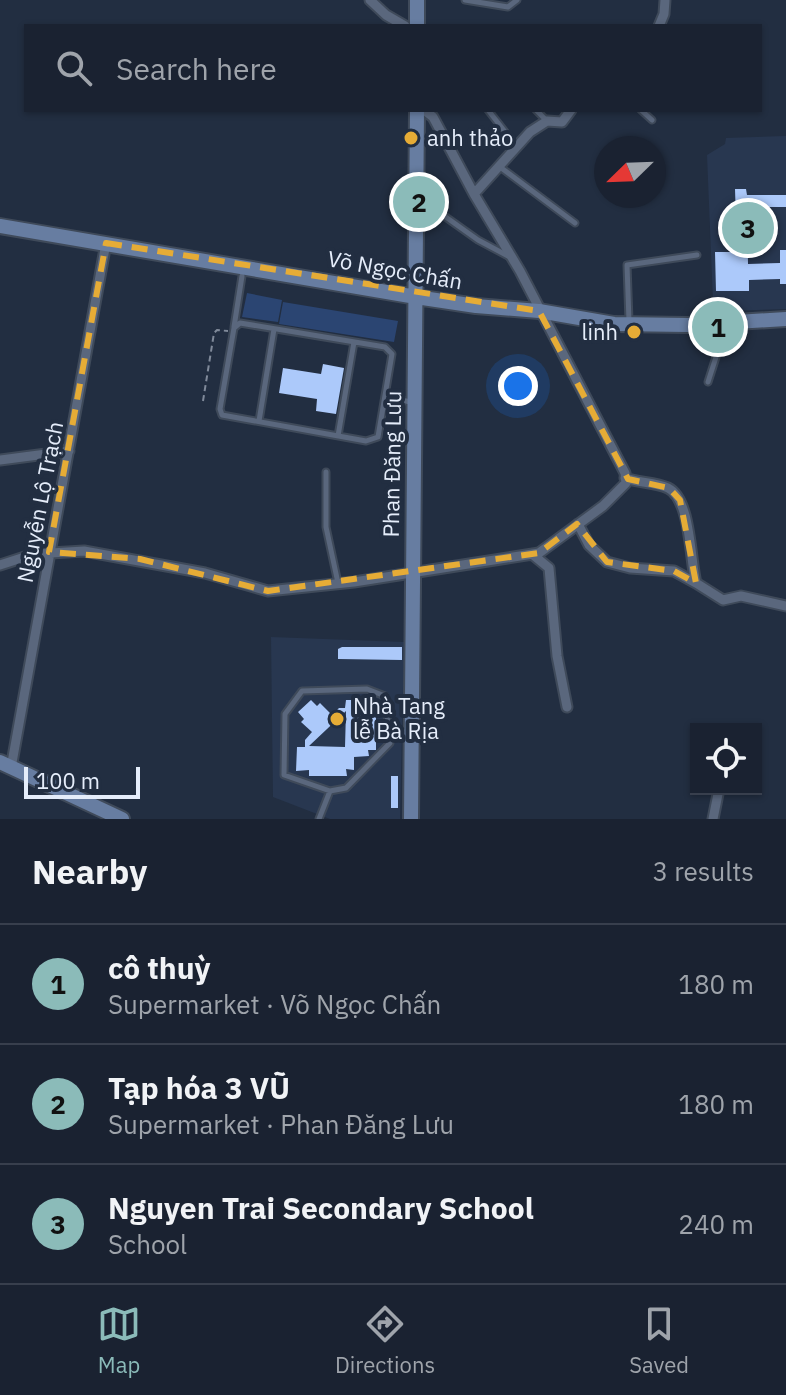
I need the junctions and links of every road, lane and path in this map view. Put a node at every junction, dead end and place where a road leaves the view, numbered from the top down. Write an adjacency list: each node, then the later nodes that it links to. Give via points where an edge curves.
1 (370, 0): 6 (street)
2 (417, 0): 7 (street)
3 (465, 0): 4 (lane, via 508,7)
4 (517, 0)
5 (665, 0): 8 (street)
6 (402, 24)
7 (417, 24)
8 (659, 24)
9 (417, 112): 20 (street, Phan Đăng Lưu)
10 (427, 112): 19 (street)
11 (490, 112): 17 (lane)
12 (538, 112): 16 (lane)
13 (570, 112): 16 (street, via 562,122)
14 (643, 112): 15 (lane)
15 (652, 120)
16 (547, 121): 17 (street)
17 (516, 146): 18 (street)
18 (499, 166): 19 (street); 21 (lane)
19 (474, 194): 25 (street)
20 (417, 196): 25 (lane); 27 (street, Phan Đăng Lưu)
21 (575, 223)
22 (0, 226): 23 (street, Võ Ngọc Chấn)
23 (106, 243): 27 (street, Võ Ngọc Chấn); 41 (street, Nguyễn Lộ Trạch)
24 (697, 255): 31 (lane, via 627,265)
25 (512, 258): 28 (street)
26 (242, 276): 33 (lane)
27 (416, 297): 28 (street, Võ Ngọc Chấn); 38 (street, Phan Đăng Lưu)
28 (539, 311): 31 (street, Võ Ngọc Chấn); 44 (street)
29 (786, 319): 30 (street, Võ Ngọc Chấn)
30 (727, 323): 31 (street, Võ Ngọc Chấn); 35 (lane)
31 (629, 324)
32 (274, 329): 33 (lane, via 240,323); 34 (lane); 39 (lane)
33 (234, 330): 37 (path, via 214,333); 39 (lane, via 220,409 222,415)
34 (354, 342): 36 (lane, via 390,350); 40 (lane)
35 (708, 382)
36 (386, 396): 38 (lane); 40 (lane, via 378,437)
37 (203, 401)
38 (415, 403): 49 (street, Phan Đăng Lưu)
39 (259, 421): 40 (lane)
40 (338, 436)
41 (69, 451): 42 (street); 46 (street, Nguyễn Lộ Trạch)
42 (0, 460)
43 (326, 472): 51 (lane, via 326,527)
44 (625, 478): 45 (street, via 603,506); 50 (street, via 675,493)
45 (578, 524): 47 (street); 50 (street, via 607,562 674,571)
46 (49, 552): 48 (street); 51 (street, via 140,559 268,591); 56 (street, Nguyễn Lộ Trạch)
47 (532, 554): 49 (street); 53 (street, via 549,568)
48 (0, 565)
49 (413, 571): 51 (street); 55 (street, Phan Đăng Lưu)
50 (696, 583): 52 (street, via 723,600 741,596)
51 (338, 584)
52 (786, 606)
53 (567, 707)
54 (389, 732): 55 (lane); 57 (lane, via 390,743 346,788); 57 (lane, via 385,696 367,689 302,691 285,714 284,775)
55 (411, 732): 61 (street, Phan Đăng Lưu)
56 (6, 765): 59 (street)
57 (330, 791): 60 (lane)
58 (718, 795): 62 (street)
59 (122, 819)
60 (319, 819)
61 (411, 819)
62 (713, 819)

